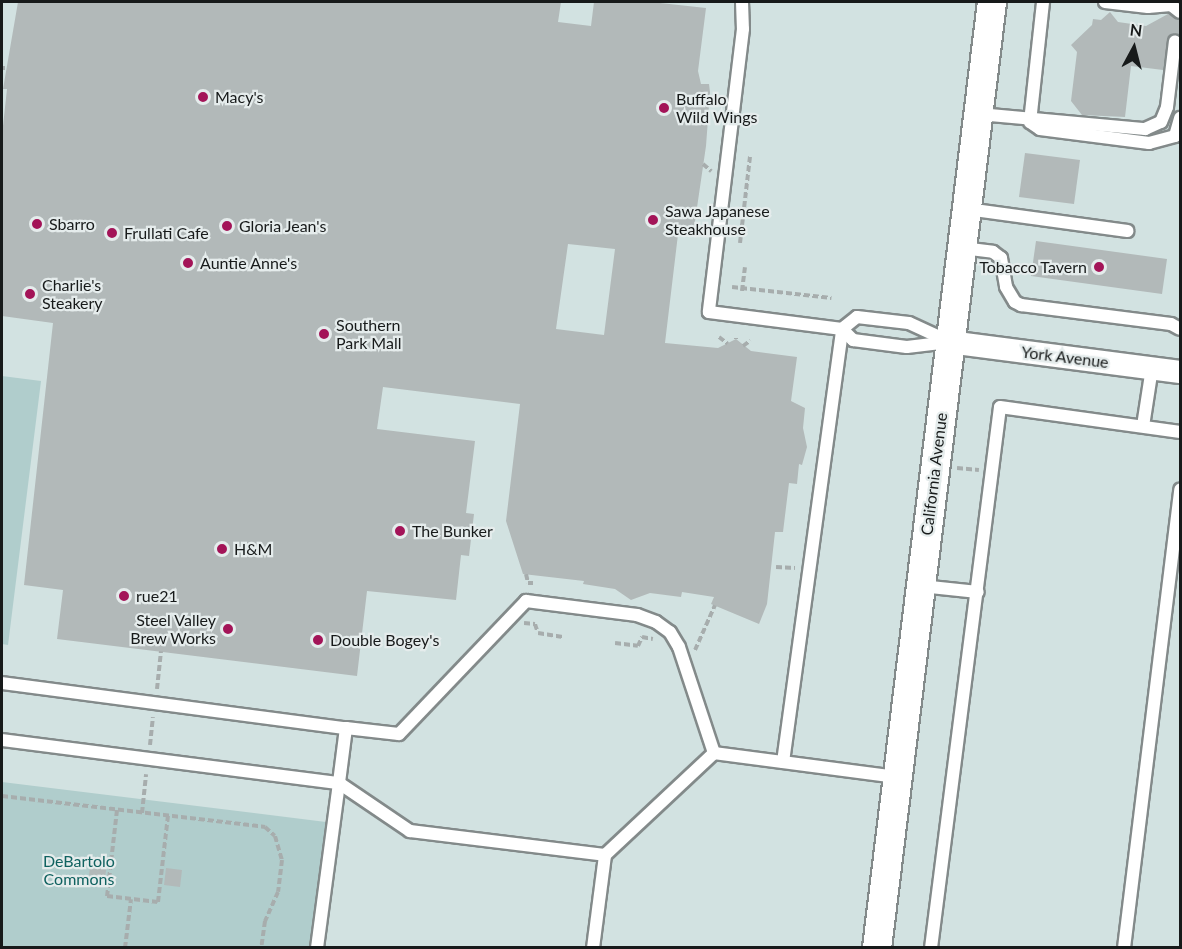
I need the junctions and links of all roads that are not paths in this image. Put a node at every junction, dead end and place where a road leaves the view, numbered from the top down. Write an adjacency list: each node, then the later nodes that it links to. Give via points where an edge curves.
1 (742, 2): 15 (lane, via 743,29 709,312)
2 (992, 2): 9 (street, California Avenue)
3 (1043, 2): 11 (lane)
4 (1105, 2): 5 (lane)
5 (1148, 7): 6 (lane, via 1171,5); 7 (lane)
6 (1180, 12)
7 (1156, 18)
8 (1175, 41): 11 (lane, via 1167,107 1161,122 1145,129 1041,118)
9 (978, 114): 11 (lane); 12 (street, California Avenue)
10 (1180, 118): 11 (lane, via 1175,136 1149,143 1040,129)
11 (1030, 122)
12 (966, 209): 13 (lane); 14 (street, California Avenue)
13 (1127, 231)
14 (961, 248): 16 (lane, via 993,252 1001,258 1006,287 1021,306 1171,324); 17 (street, California Avenue)
15 (842, 329): 17 (lane, via 853,340 907,347); 17 (lane, via 856,316 909,323); 29 (lane)
16 (1180, 329)
17 (949, 342): 18 (street, York Avenue); 23 (street, California Avenue)
18 (1152, 368): 19 (street, York Avenue); 20 (lane)
19 (1180, 372)
20 (1143, 426): 21 (lane); 24 (lane, via 1000,407)
21 (1180, 432)
22 (1180, 489): 37 (lane)
23 (920, 586): 24 (lane); 30 (street, California Avenue)
24 (978, 592): 36 (lane)
25 (2, 683): 26 (lane)
26 (346, 728): 28 (lane, via 399,734 526,601 637,615 670,632); 31 (lane)
27 (2, 740): 31 (lane)
28 (714, 753): 29 (lane); 32 (lane)
29 (783, 762): 30 (lane)
30 (896, 777): 35 (street, California Avenue)
31 (339, 783): 32 (lane, via 410,831); 33 (lane)
32 (605, 855): 34 (lane)
33 (317, 948)
34 (593, 948)
35 (877, 948)
36 (931, 948)
37 (1124, 948)

